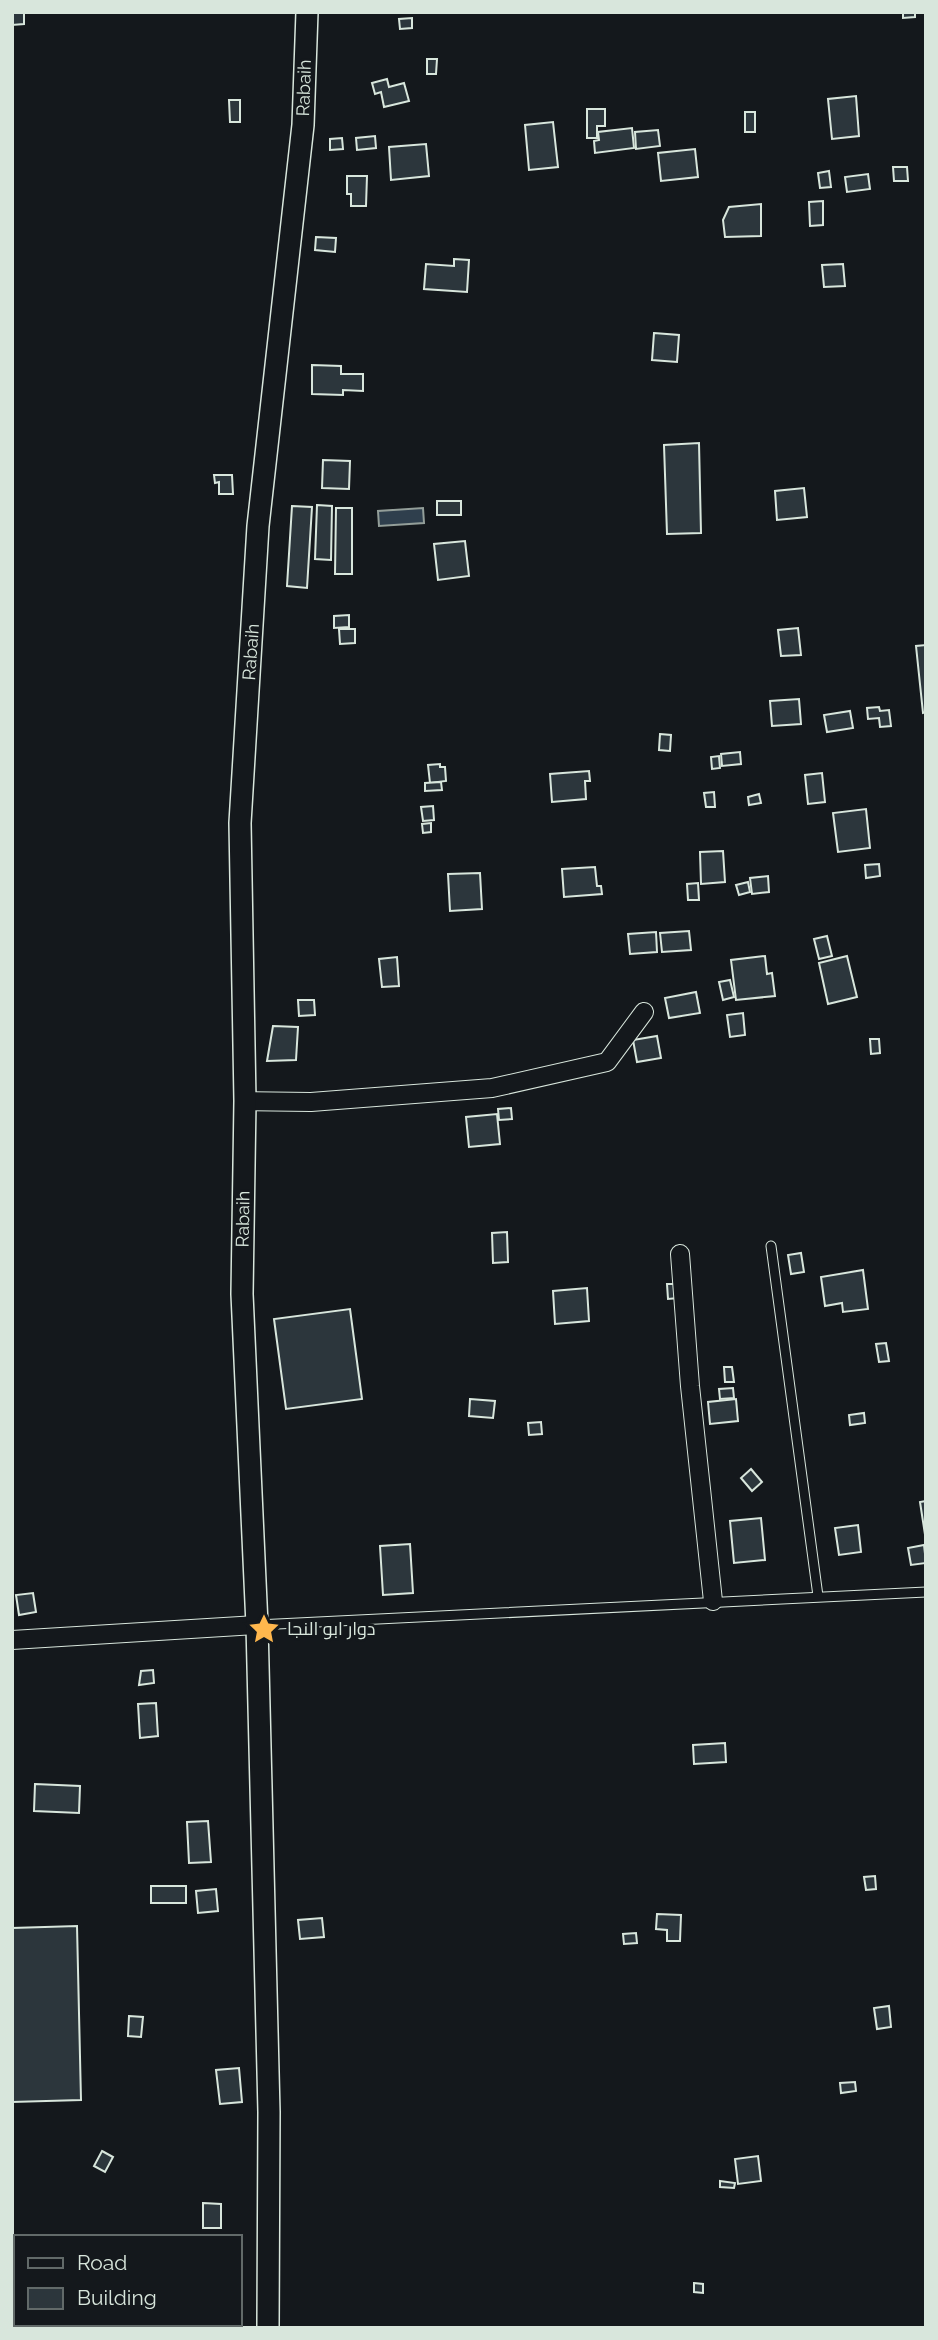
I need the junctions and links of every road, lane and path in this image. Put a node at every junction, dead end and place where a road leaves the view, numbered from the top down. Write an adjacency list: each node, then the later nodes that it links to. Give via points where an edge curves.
1 (307, 12): 3 (street, Rabaih, via 303,125 258,526 240,823)
2 (644, 1012): 3 (street, via 607,1062 505,1086 311,1102)
3 (245, 1101): 9 (street, Rabaih, via 242,1294)
4 (771, 1246): 7 (lane)
5 (680, 1254): 8 (street)
6 (926, 1592): 7 (lane)
7 (818, 1596): 8 (lane)
8 (713, 1601): 9 (lane)
9 (257, 1625): 10 (street); 11 (street, Rabaih, via 269,2112)
10 (12, 1640)
11 (268, 2328)

